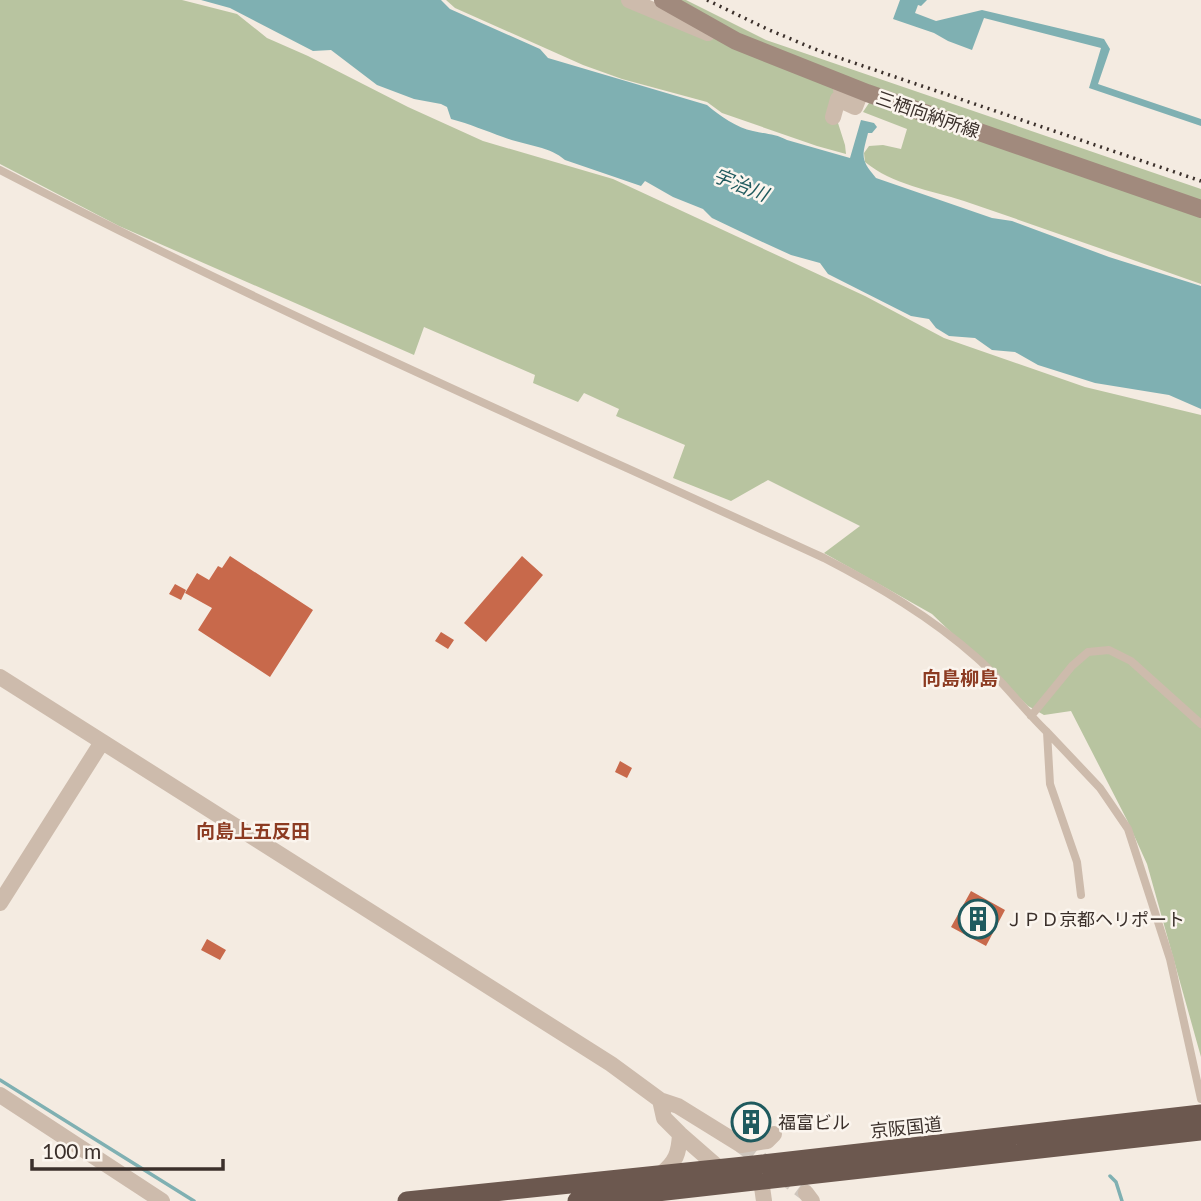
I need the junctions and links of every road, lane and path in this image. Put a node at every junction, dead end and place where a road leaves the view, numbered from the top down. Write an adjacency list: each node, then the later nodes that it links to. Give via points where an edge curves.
1 (629, 0): 3 (street, via 859,97 855,107 838,99)
2 (663, 0): 5 (main road, 三栖向納所線, via 736,41 867,93)
3 (833, 117)
4 (0, 170): 7 (lane, via 307,320 873,583 978,659)
5 (1201, 209)
6 (0, 677): 10 (street)
7 (1031, 716): 8 (lane, via 1088,652 1109,650 1131,661); 9 (lane)
8 (1201, 724)
9 (1048, 732): 11 (lane, via 1050,784 1077,862); 13 (lane, via 1100,788 1128,829 1170,959)
10 (102, 742): 12 (street); 16 (street, via 611,1064)
11 (1081, 895)
12 (0, 902)
13 (1198, 1070): 15 (lane)
14 (0, 1095): 25 (street)
15 (1201, 1099)
16 (660, 1100): 20 (street, via 741,1145 767,1141); 21 (street, via 664,1118)
17 (1201, 1114): 18 (highway, 京阪国道)
18 (1158, 1128): 19 (highway, 京阪国道); 22 (highway, 京阪国道); 24 (highway, 京阪国道)
19 (1201, 1131)
20 (774, 1134)
21 (680, 1135): 22 (street); 23 (street, via 675,1163)
22 (720, 1168): 23 (highway, 京阪国道)
23 (661, 1174): 26 (highway, 京阪国道)
24 (761, 1180): 27 (highway, 京阪国道); 28 (street)
25 (162, 1201)
26 (407, 1201)
27 (577, 1201)
28 (764, 1201)

